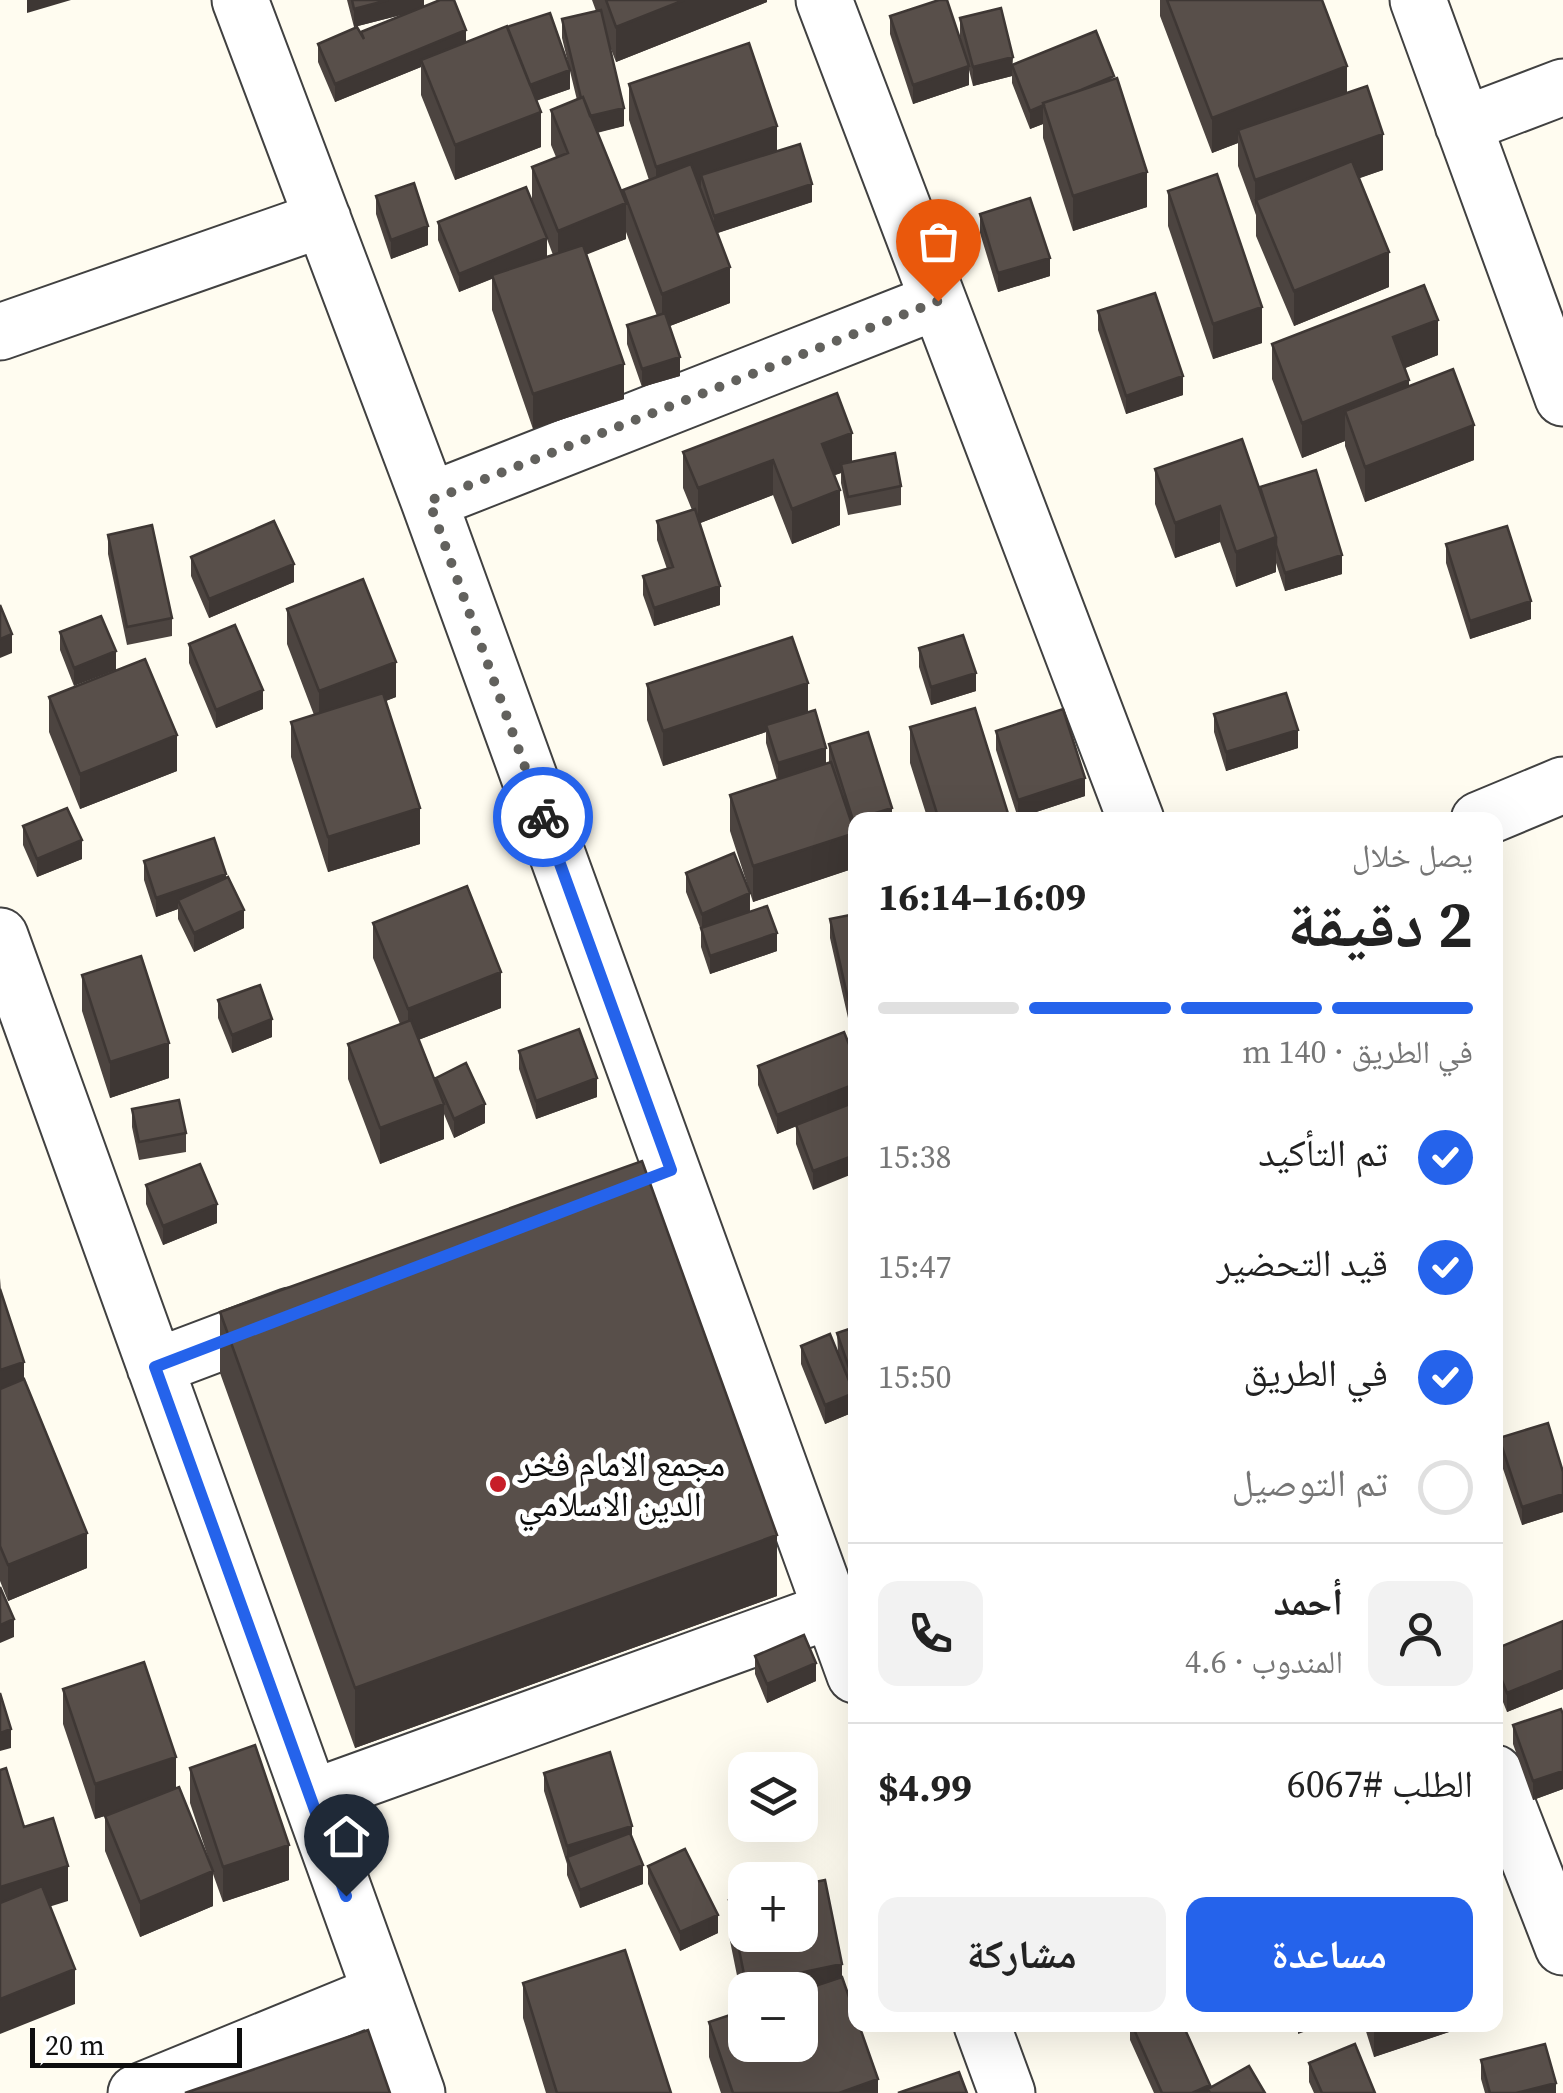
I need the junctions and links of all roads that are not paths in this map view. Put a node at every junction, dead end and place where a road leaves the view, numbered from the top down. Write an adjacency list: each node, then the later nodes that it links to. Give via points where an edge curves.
1 (240, 0): 6 (street)
2 (1418, 0): 5 (street)
3 (830, 2): 7 (street)
4 (1563, 87): 5 (street)
5 (1463, 125): 9 (street)
6 (323, 218): 8 (street); 10 (street)
7 (938, 301): 10 (street); 12 (street)
8 (0, 332)
9 (1563, 398)
10 (429, 501): 17 (street, via 652,1177)
11 (1563, 785): 13 (street)
12 (1133, 812)
13 (1498, 812)
14 (0, 936): 16 (street)
15 (339, 1296): 16 (street)
16 (155, 1367): 20 (street)
17 (832, 1610): 18 (street); 20 (street)
18 (848, 1655)
19 (1503, 1793): 21 (street)
20 (311, 1798): 22 (street)
21 (1563, 1946)
22 (380, 1993): 24 (street); 25 (street)
23 (985, 2032): 26 (street)
24 (136, 2093)
25 (417, 2093)
26 (1007, 2093)

